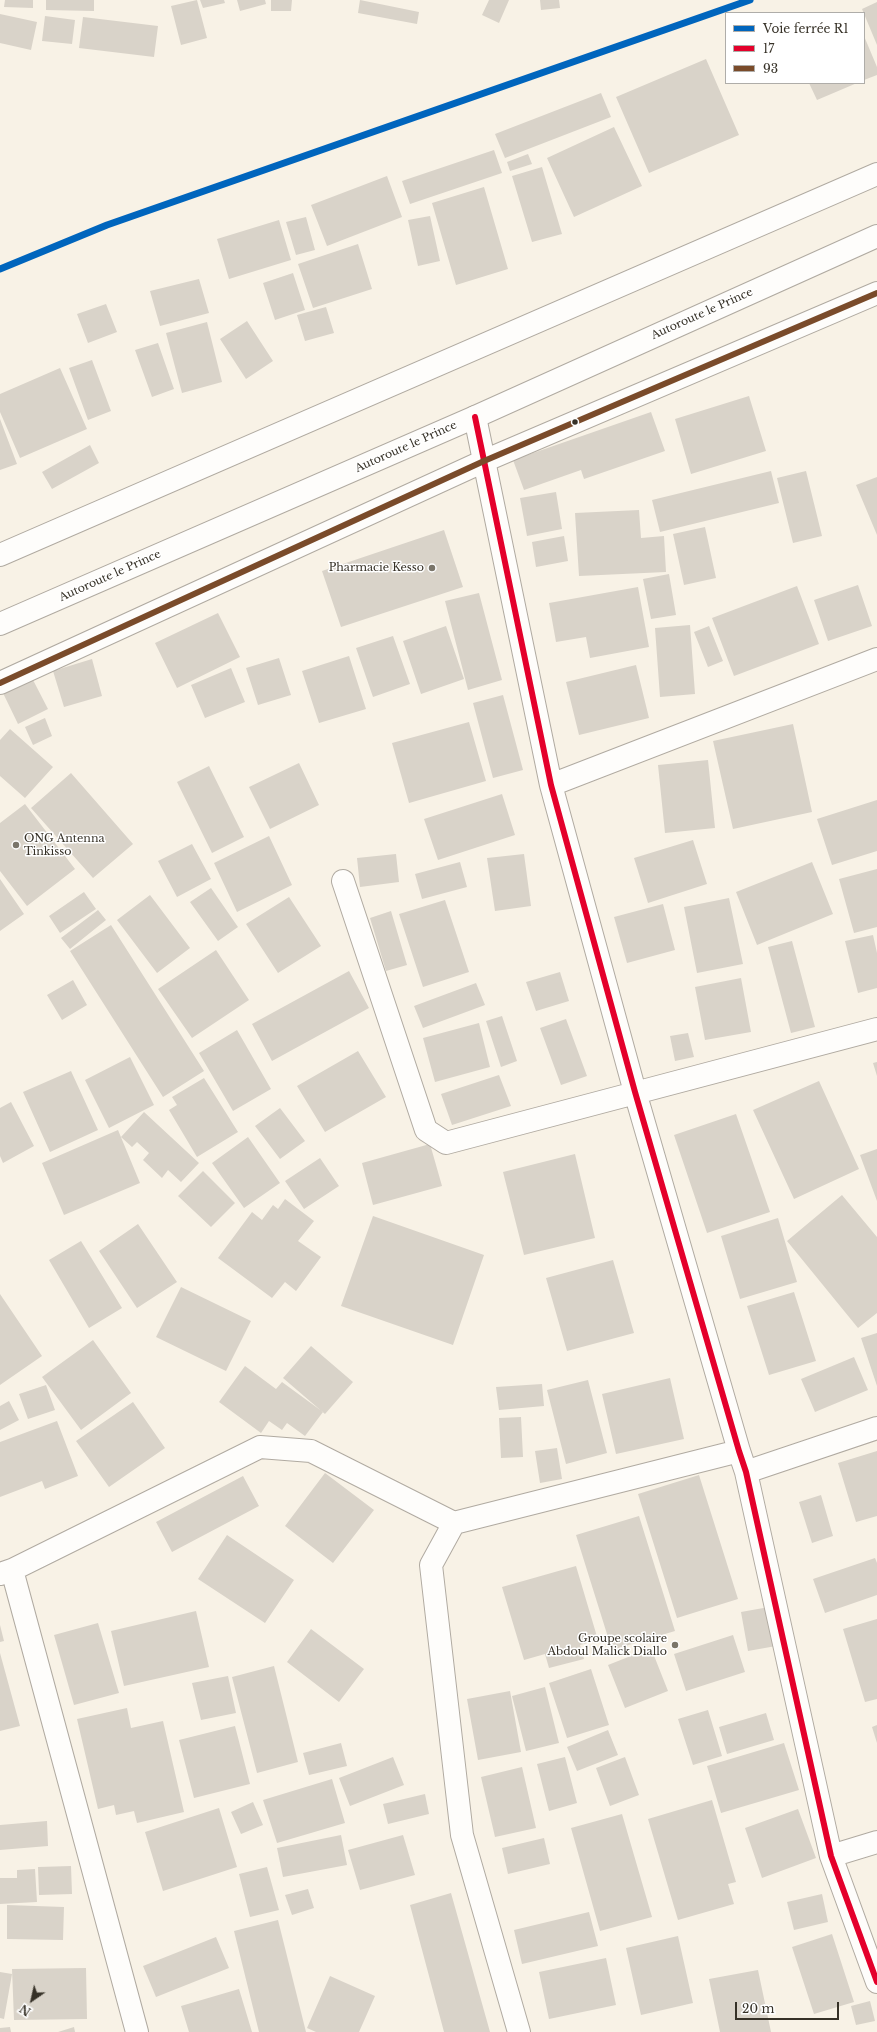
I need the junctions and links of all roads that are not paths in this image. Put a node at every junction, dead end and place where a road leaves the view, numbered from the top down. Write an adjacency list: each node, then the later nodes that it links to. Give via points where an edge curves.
1 (877, 174): 6 (street)
2 (877, 236): 4 (street, Autoroute le Prince)
3 (877, 293): 5 (street)
4 (475, 417): 5 (street); 7 (street, Autoroute le Prince)
5 (484, 461): 9 (street); 10 (street)
6 (0, 555)
7 (0, 624)
8 (877, 658): 10 (street)
9 (0, 683)
10 (551, 785): 13 (street)
11 (343, 881): 13 (street, via 426,1130 446,1143)
12 (877, 1029): 13 (street)
13 (635, 1092): 15 (street)
14 (877, 1428): 16 (street)
15 (739, 1451): 16 (street); 17 (street)
16 (746, 1472): 20 (street)
17 (454, 1522): 18 (street, via 311,1451 260,1448); 23 (street, via 430,1566 462,1835)
18 (6, 1572): 22 (street)
19 (877, 1842): 20 (street)
20 (831, 1856): 21 (street)
21 (877, 1982)
22 (138, 2032)
23 (519, 2032)

